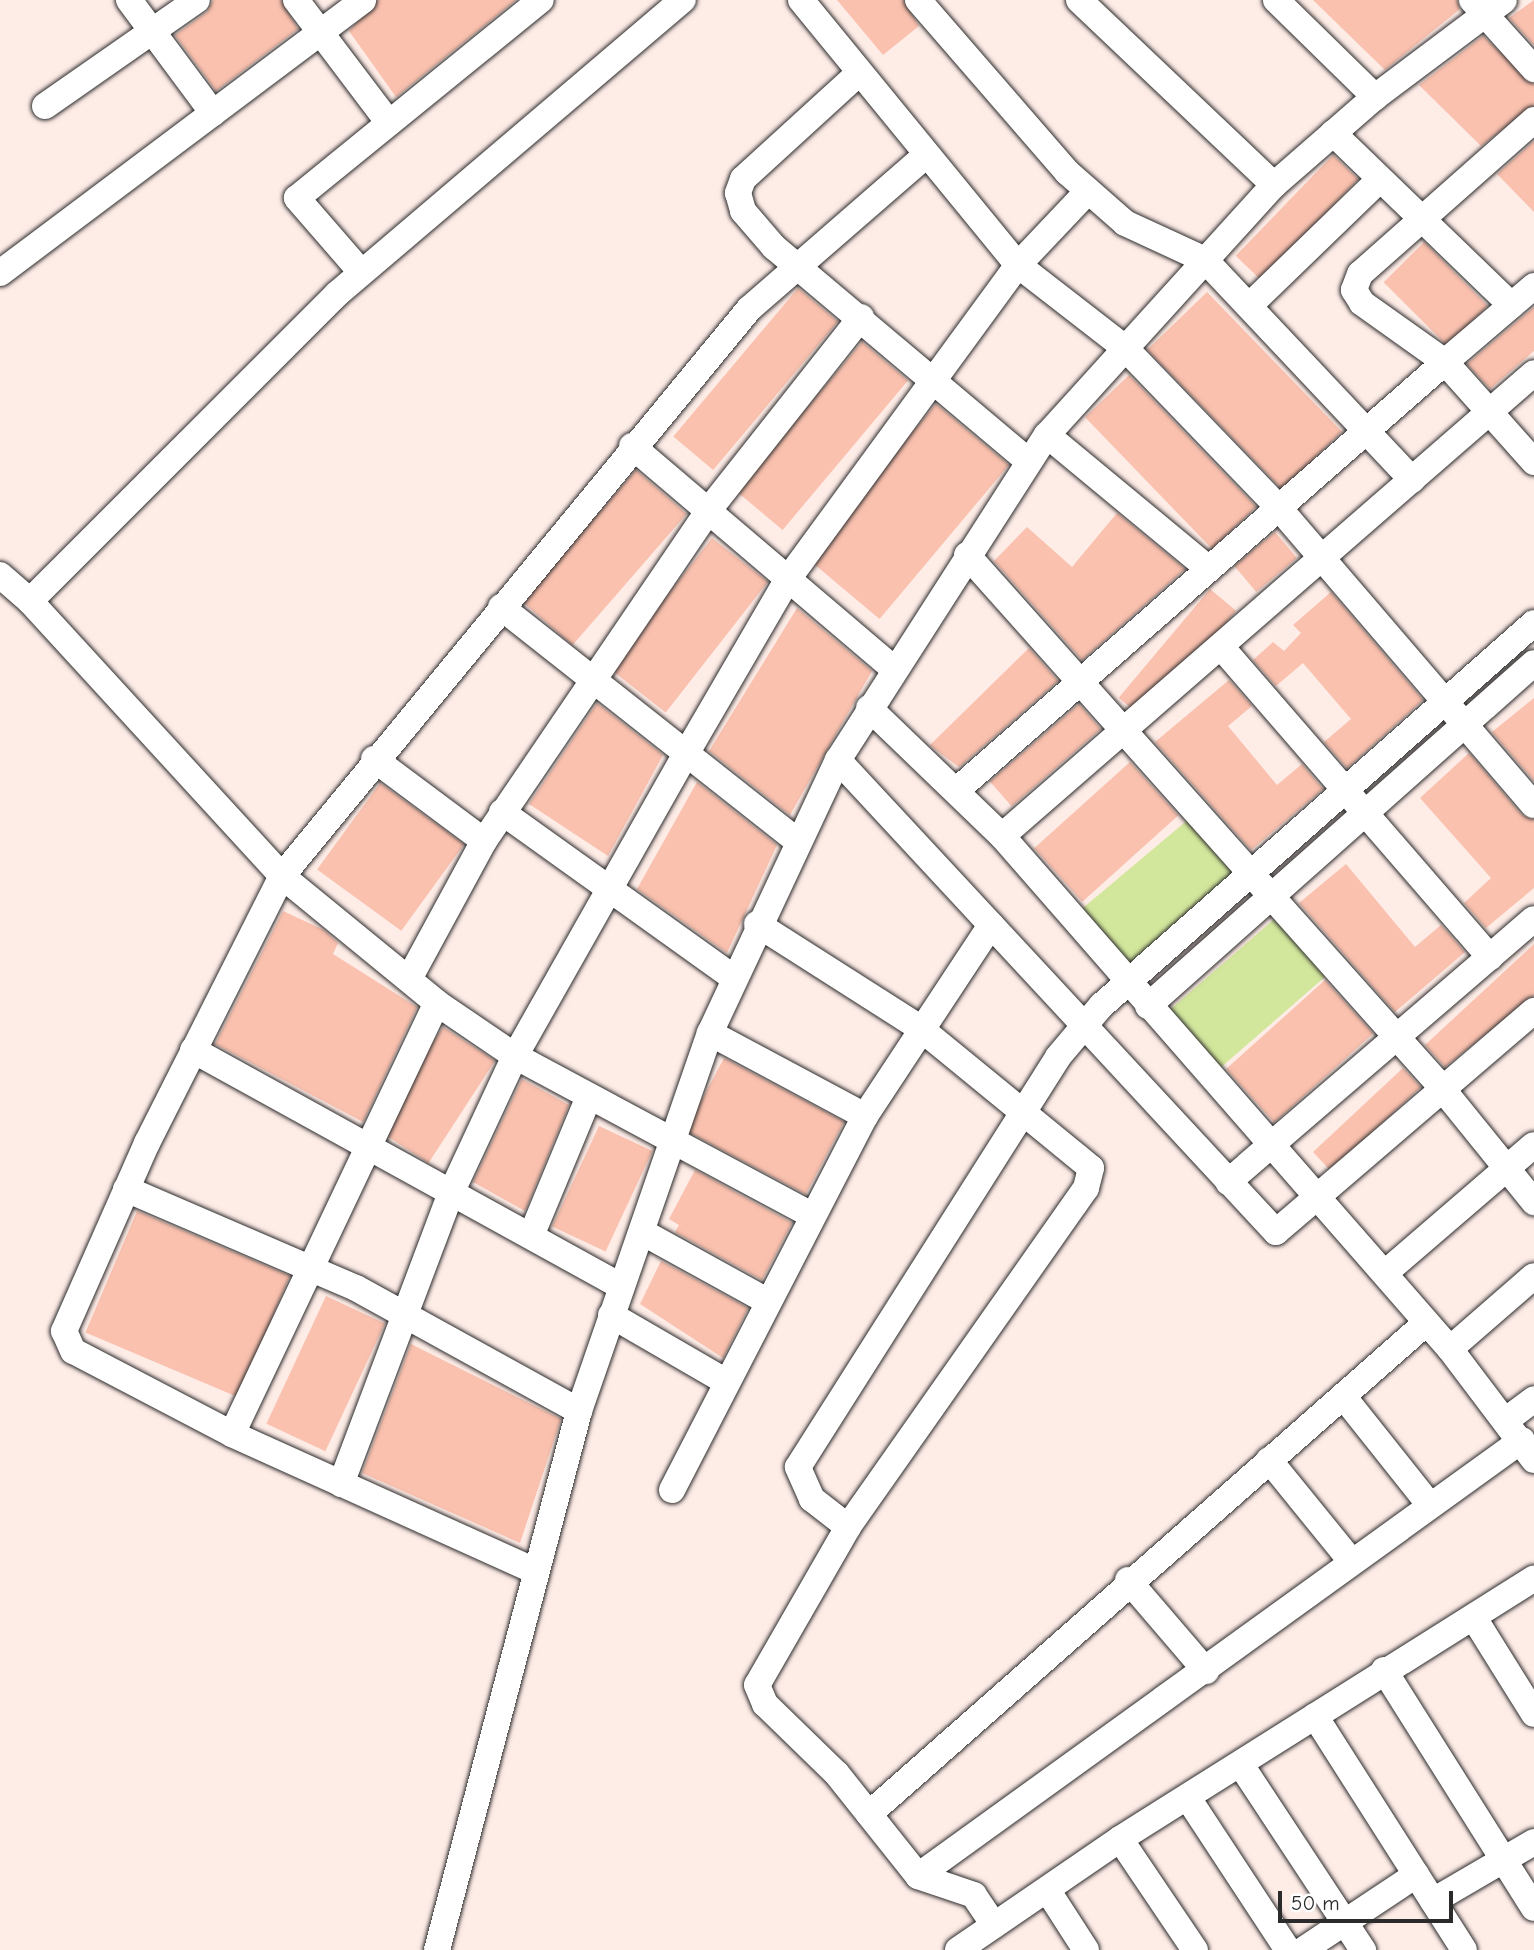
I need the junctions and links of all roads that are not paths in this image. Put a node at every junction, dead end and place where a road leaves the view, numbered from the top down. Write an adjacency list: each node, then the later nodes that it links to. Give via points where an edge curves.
1 (129, 0): 12 (street)
2 (197, 0): 12 (street)
3 (296, 0): 13 (street)
4 (363, 0): 13 (street)
5 (683, 0): 30 (street)
6 (800, 0): 15 (street)
7 (918, 0): 25 (street)
8 (1079, 0): 24 (street)
9 (1276, 0): 16 (street)
10 (531, 3): 20 (street)
11 (1487, 5): 14 (street); 16 (street)
12 (151, 31): 17 (street); 18 (street)
13 (320, 32): 18 (street); 20 (street)
14 (1534, 69)
15 (859, 73): 22 (street); 28 (street, via 739,186 747,219)
16 (1375, 97): 21 (street)
17 (45, 106)
18 (213, 113): 31 (street)
19 (1534, 120): 26 (street)
20 (389, 123): 30 (street, via 297,198)
21 (1333, 133): 23 (street); 24 (street)
22 (925, 156): 28 (street); 29 (street)
23 (1379, 180): 26 (street); 34 (street)
24 (1274, 185): 27 (street)
25 (1088, 191): 27 (street, via 1125,223); 29 (street)
26 (1424, 222): 33 (street); 37 (street, via 1360,274 1354,290 1362,303)
27 (1205, 260): 34 (street); 36 (street)
28 (796, 265): 35 (street); 43 (street, via 749,309)
29 (1018, 265): 36 (street); 39 (street)
30 (361, 272): 54 (street)
31 (0, 273)
32 (1534, 286): 33 (street)
33 (1511, 305): 37 (street)
34 (1249, 306): 41 (street)
35 (860, 317): 39 (street); 48 (street)
36 (1125, 348): 42 (street); 47 (street)
37 (1446, 362): 40 (street); 41 (street)
38 (1534, 373): 40 (street)
39 (932, 378): 44 (street); 53 (street)
40 (1491, 412): 45 (street); 46 (street)
41 (1364, 429): 46 (street); 47 (street)
42 (1047, 435): 44 (street); 51 (street)
43 (632, 446): 48 (street); 55 (street)
44 (1028, 461): 49 (street)
45 (1534, 462)
46 (1412, 480): 50 (street)
47 (1279, 508): 50 (street); 51 (street)
48 (708, 511): 53 (street); 60 (street)
49 (967, 555): 59 (street); 61 (street)
50 (1323, 560): 57 (street); 62 (street)
51 (1209, 569): 61 (street)
52 (0, 575): 54 (street)
53 (788, 579): 59 (street); 66 (street)
54 (30, 601): 78 (street)
55 (502, 607): 60 (street); 67 (street)
56 (1534, 623): 62 (street)
57 (1223, 649): 65 (street); 70 (street)
58 (1534, 663): 64 (street)
59 (895, 670): 63 (street)
60 (593, 678): 66 (street); 72 (street)
61 (1081, 682): 65 (street); 69 (street)
62 (1445, 702): 64 (street); 70 (street)
63 (869, 708): 68 (street); 69 (street)
64 (1463, 725): 71 (street); 73 (street)
65 (1127, 734): 74 (street); 77 (street)
66 (686, 754): 75 (street); 79 (street)
67 (374, 760): 76 (street); 78 (street)
68 (838, 760): 75 (street); 83 (street)
69 (957, 790): 74 (street)
70 (1346, 790): 73 (street); 77 (street)
71 (1534, 805)
72 (502, 812): 76 (street); 79 (street)
73 (1364, 812): 80 (street); 84 (street)
74 (1002, 836): 87 (street)
75 (796, 840): 82 (street)
76 (484, 841): 86 (street)
77 (1251, 873): 80 (street); 87 (street)
78 (282, 876): 86 (street); 95 (street)
79 (608, 892): 85 (street); 96 (street)
80 (1272, 897): 89 (street); 94 (street)
81 (1534, 919): 84 (street)
82 (757, 925): 85 (street); 92 (street)
83 (991, 925): 91 (street); 92 (street)
84 (1490, 957): 94 (street)
85 (734, 978): 93 (street)
86 (409, 979): 88 (street)
87 (1129, 982): 89 (street); 91 (street)
88 (437, 1003): 96 (street); 101 (street)
89 (1148, 1006): 102 (street)
90 (1534, 1011): 97 (street)
91 (1084, 1026): 99 (street); 106 (street)
92 (920, 1028): 99 (street); 100 (street)
93 (710, 1033): 100 (street); 103 (street)
94 (1396, 1038): 97 (street); 102 (street)
95 (193, 1051): 101 (street); 107 (street)
96 (514, 1056): 98 (street); 108 (street)
97 (1443, 1090): 105 (street); 109 (street)
98 (589, 1097): 103 (street); 113 (street)
99 (1024, 1107): 133 (street, via 798,1467 812,1499); 133 (street, via 1086,1161 1089,1181)
100 (865, 1116): 111 (street)
101 (369, 1143): 108 (street); 114 (street)
102 (1273, 1144): 106 (street); 109 (street)
103 (674, 1145): 111 (street); 112 (street)
104 (1534, 1145): 105 (street)
105 (1507, 1167): 110 (street); 115 (street)
106 (1228, 1182): 109 (street, via 1276,1232)
107 (126, 1189): 114 (street); 127 (street, via 68,1316 67,1343)
108 (452, 1191): 113 (street); 119 (street)
109 (1320, 1199): 115 (street)
110 (1534, 1202)
111 (811, 1215): 118 (street)
112 (642, 1232): 117 (street); 118 (street)
113 (531, 1236): 117 (street)
114 (311, 1266): 119 (street); 127 (street)
115 (1385, 1273): 121 (street)
116 (1534, 1276): 122 (street)
117 (621, 1286): 120 (street)
118 (767, 1301): 123 (street)
119 (408, 1314): 126 (street); 130 (street)
120 (611, 1315): 123 (street); 126 (street)
121 (1426, 1323): 122 (street); 124 (street)
122 (1450, 1349): 128 (street)
123 (725, 1381): 131 (street)
124 (1343, 1396): 129 (street); 132 (street)
125 (1534, 1398): 128 (street)
126 (579, 1411): 135 (street)
127 (232, 1434): 130 (street)
128 (1522, 1439): 132 (street)
129 (1269, 1460): 134 (street); 137 (street)
130 (341, 1484): 135 (street)
131 (672, 1490)
132 (1429, 1504): 134 (street)
133 (848, 1527): 145 (street, via 757,1691)
134 (1351, 1561): 140 (street)
135 (533, 1570): 156 (street)
136 (1534, 1578): 138 (street)
137 (1128, 1580): 140 (street); 145 (street)
138 (1474, 1618): 139 (street); 141 (street)
139 (1384, 1670): 142 (street); 148 (street)
140 (1206, 1671): 150 (street)
141 (1534, 1714)
142 (1315, 1716): 143 (street); 149 (street)
143 (1241, 1765): 144 (street); 154 (street)
144 (1188, 1798): 146 (street); 160 (street)
145 (869, 1814): 150 (street)
146 (1120, 1839): 151 (street); 159 (street)
147 (1534, 1842): 148 (street)
148 (1503, 1860): 152 (street); 153 (street)
149 (1416, 1875): 152 (street); 154 (street)
150 (918, 1876): 155 (street, via 974,1895)
151 (1048, 1891): 155 (street); 158 (street)
152 (1433, 1900): 163 (street)
153 (1534, 1908)
154 (1344, 1923): 161 (street); 162 (street)
155 (994, 1925): 157 (street)
156 (437, 1950)
157 (958, 1950)
158 (1086, 1950)
159 (1195, 1950)
160 (1288, 1950)
161 (1303, 1950)
162 (1363, 1950)
163 (1464, 1950)

